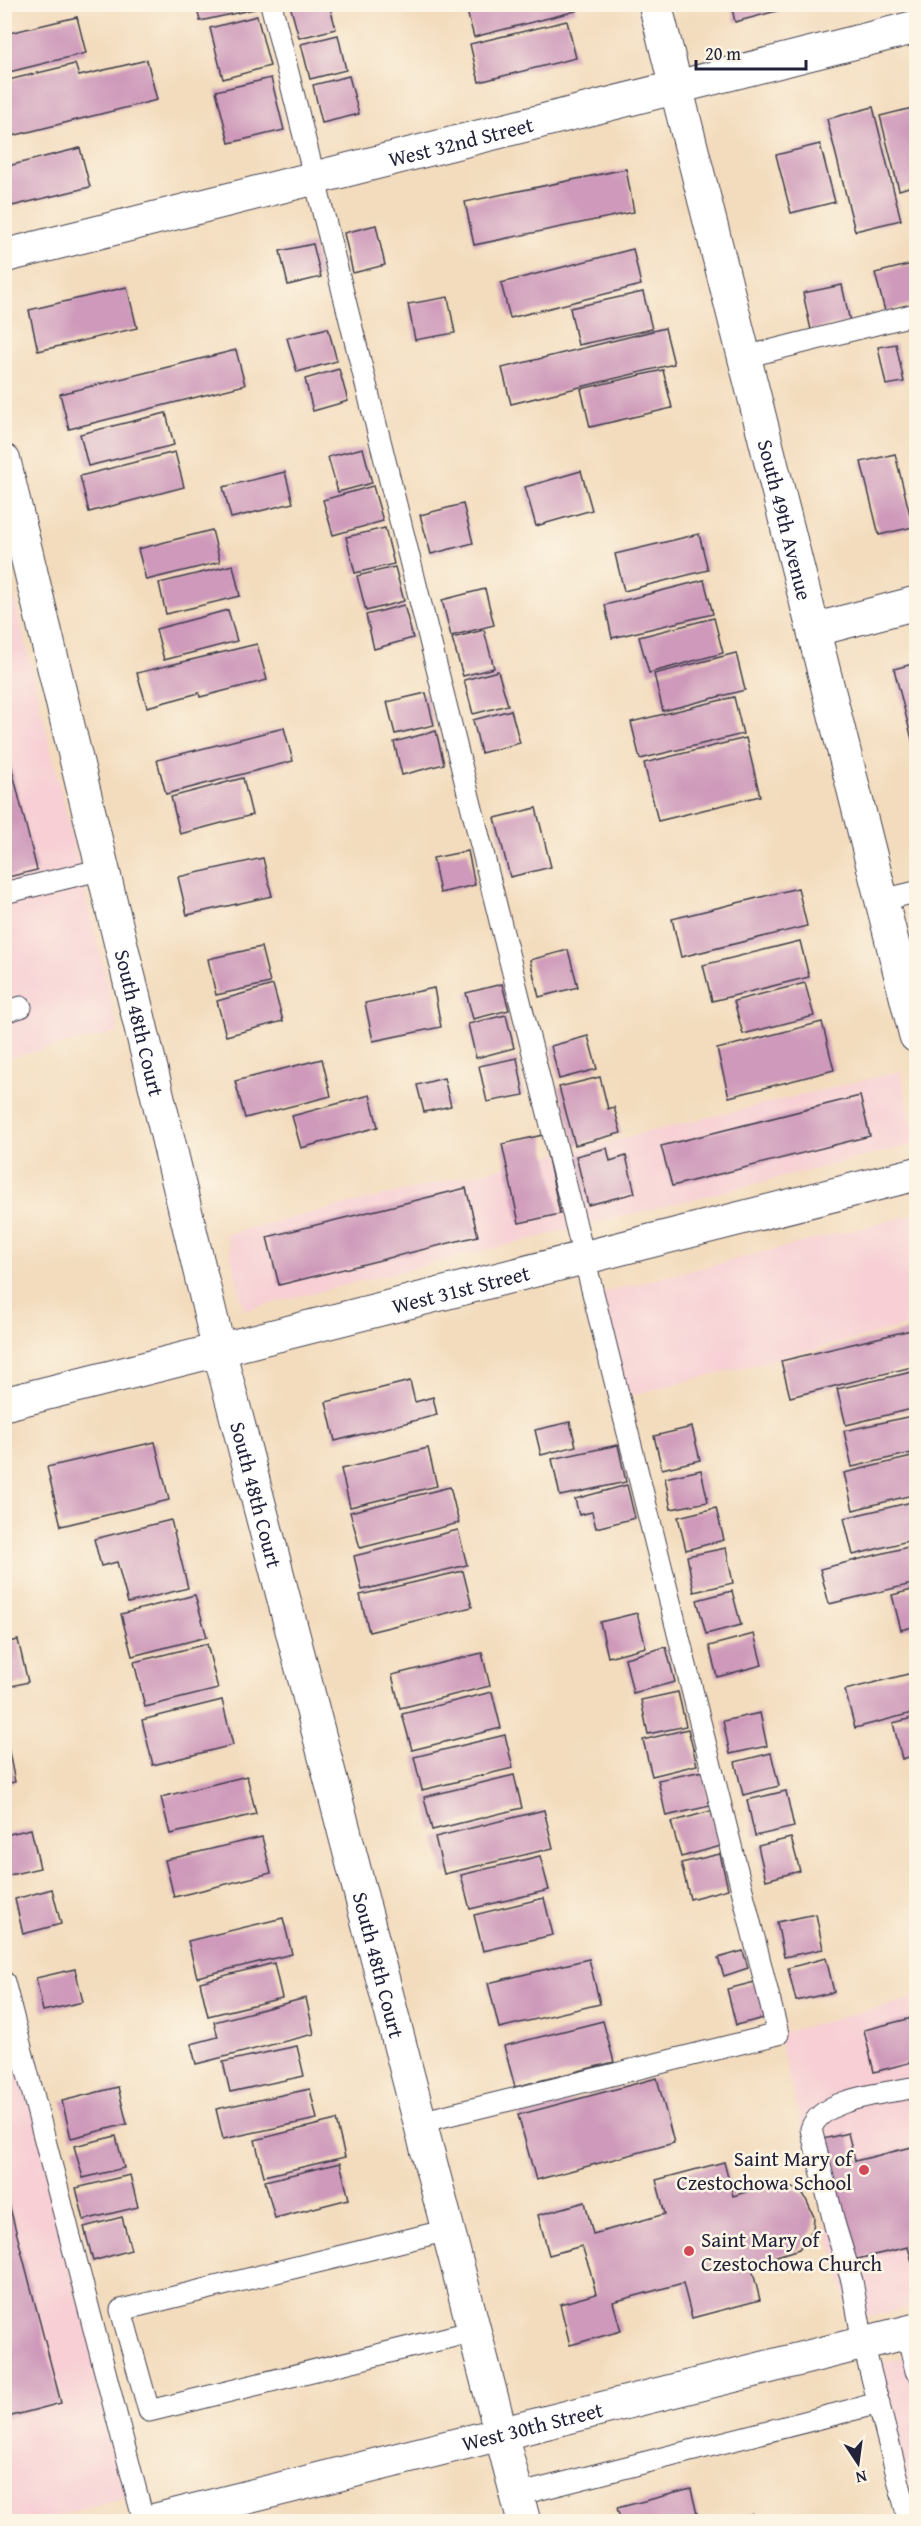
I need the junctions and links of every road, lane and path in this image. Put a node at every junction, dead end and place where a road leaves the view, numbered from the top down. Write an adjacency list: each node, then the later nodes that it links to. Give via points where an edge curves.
1 (271, 4): 5 (lane)
2 (655, 4): 4 (street, South 49th Avenue)
3 (916, 27): 4 (street, West 32nd Street)
4 (676, 87): 5 (street, West 32nd Street); 8 (street, South 49th Avenue)
5 (314, 178): 6 (street, West 32nd Street); 18 (lane)
6 (4, 256)
7 (916, 314): 8 (lane)
8 (745, 357): 11 (street, South 49th Avenue)
9 (4, 461): 12 (street, South 48th Court)
10 (916, 603): 11 (street)
11 (814, 630): 15 (street, South 49th Avenue)
12 (103, 869): 14 (lane); 19 (street, South 48th Court)
13 (916, 892): 15 (lane)
14 (4, 893)
15 (882, 900): 16 (street, South 49th Avenue)
16 (916, 1036)
17 (916, 1174): 18 (street, West 31st Street)
18 (584, 1258): 19 (street, West 31st Street); 23 (lane, via 778,2034)
19 (219, 1350): 20 (street, West 31st Street); 23 (street, South 48th Court)
20 (4, 1404)
21 (4, 1982): 30 (lane)
22 (911, 2088): 27 (lane, via 826,2110 814,2120 811,2129 852,2281)
23 (420, 2122): 24 (street, South 48th Court)
24 (448, 2229): 25 (street, South 48th Court); 29 (lane, via 121,2310)
25 (475, 2331): 29 (lane, via 149,2411); 32 (street, South 48th Court)
26 (912, 2331): 27 (street, West 30th Street); 28 (lane)
27 (863, 2343): 31 (lane); 32 (street, West 30th Street)
28 (916, 2371)
29 (137, 2372): 30 (lane)
30 (108, 2380): 34 (lane)
31 (879, 2403): 33 (lane); 35 (lane)
32 (502, 2434): 33 (street, South 48th Court); 34 (street, West 30th Street)
33 (521, 2508)
34 (146, 2522)
35 (909, 2522)

